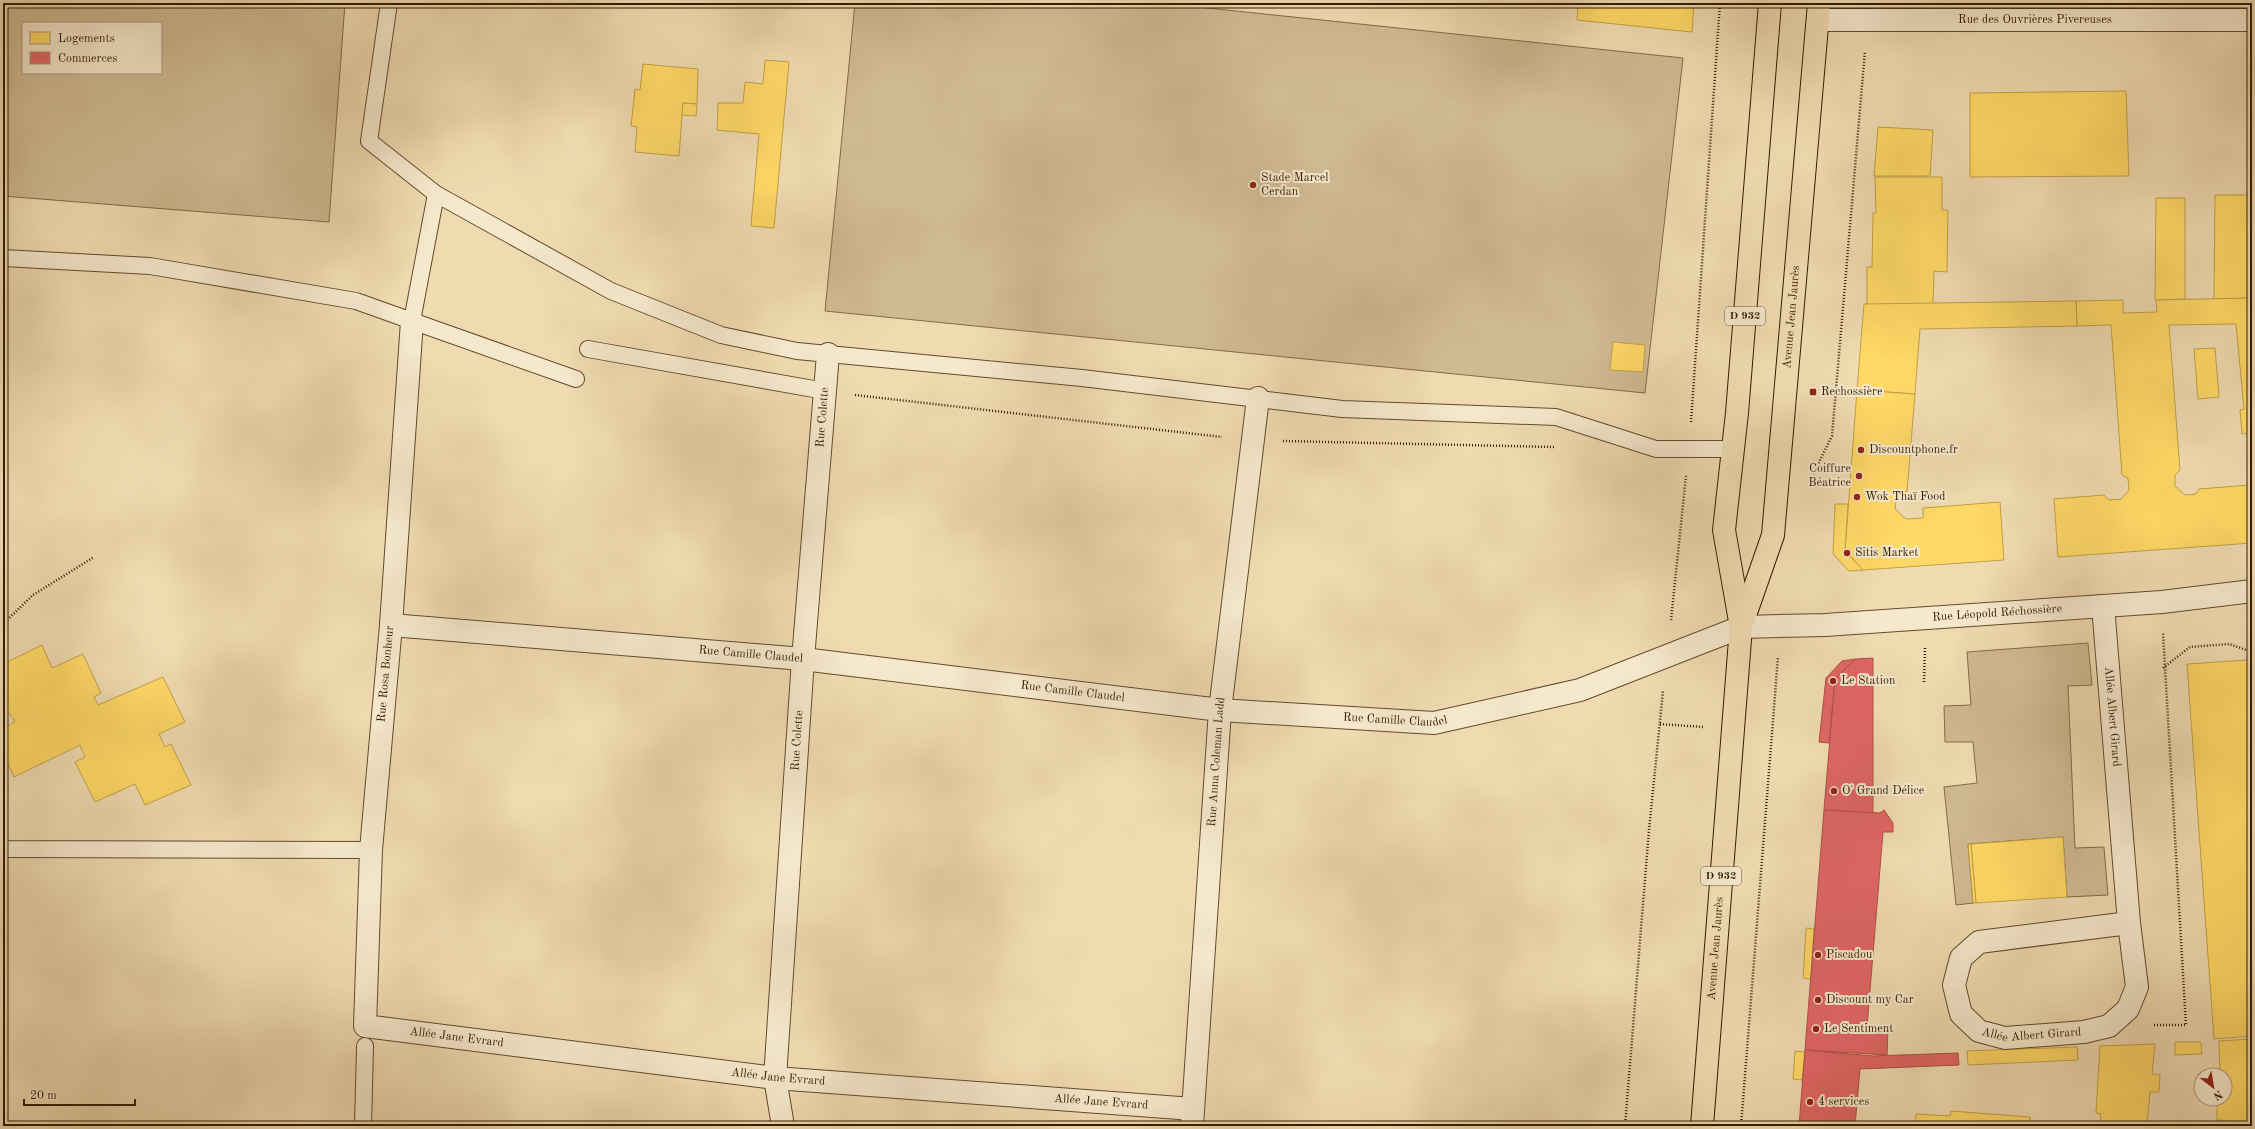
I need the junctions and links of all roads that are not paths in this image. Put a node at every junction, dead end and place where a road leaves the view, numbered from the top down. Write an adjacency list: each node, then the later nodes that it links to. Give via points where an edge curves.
1 (389, 3): 5 (lane, via 369,141)
2 (1770, 3): 13 (main road, Avenue Jean Jaurès / D 932)
3 (1819, 11): 4 (street, Rue des Ouvrières Pivereuses, via 1868,19); 17 (main road, Avenue Jean Jaurès / D 932, via 1773,535)
4 (2252, 20)
5 (436, 194): 7 (lane); 9 (lane, via 611,290 721,335 797,351)
6 (3, 258): 7 (lane, via 150,266 356,301)
7 (412, 321): 10 (lane); 16 (street, Rue Rosa Bonheur)
8 (588, 349): 11 (lane)
9 (828, 354): 11 (street, Rue Colette); 12 (lane)
10 (576, 379)
11 (825, 391): 18 (street, Rue Colette)
12 (1258, 398): 13 (lane, via 1342,409 1556,417 1656,449); 19 (street, Rue Anna Coleman Ladd)
13 (1733, 449): 17 (main road, Avenue Jean Jaurès / D 932, via 1724,530)
14 (2252, 591): 15 (street, Rue Léopold Réchossière)
15 (2103, 606): 17 (street, Rue Léopold Réchossière, via 1780,627); 22 (street, Allée Albert Girard)
16 (391, 625): 18 (street, Rue Camille Claudel); 21 (street, Rue Rosa Bonheur)
17 (1741, 627): 19 (street, Rue Camille Claudel, via 1580,690 1434,722); 28 (main road, Avenue Jean Jaurès / D 932)
18 (803, 659): 19 (street, Rue Camille Claudel); 24 (street, Rue Colette)
19 (1220, 710): 25 (street, Rue Anna Coleman Ladd)
20 (3, 847): 21 (lane)
21 (371, 850): 23 (street, Rue Rosa Bonheur)
22 (2129, 923): 22 (street, Allée Albert Girard, via 1979,942 1961,958 1954,985 1960,1014 1979,1031 2005,1038 2084,1032 2109,1026 2128,1008 2137,987)
23 (365, 1036): 24 (street, Allée Jane Evrard); 26 (lane)
24 (775, 1078): 25 (street, Allée Jane Evrard); 27 (street, Rue Colette)
25 (1192, 1117)
26 (363, 1126)
27 (783, 1126)
28 (1702, 1126)

